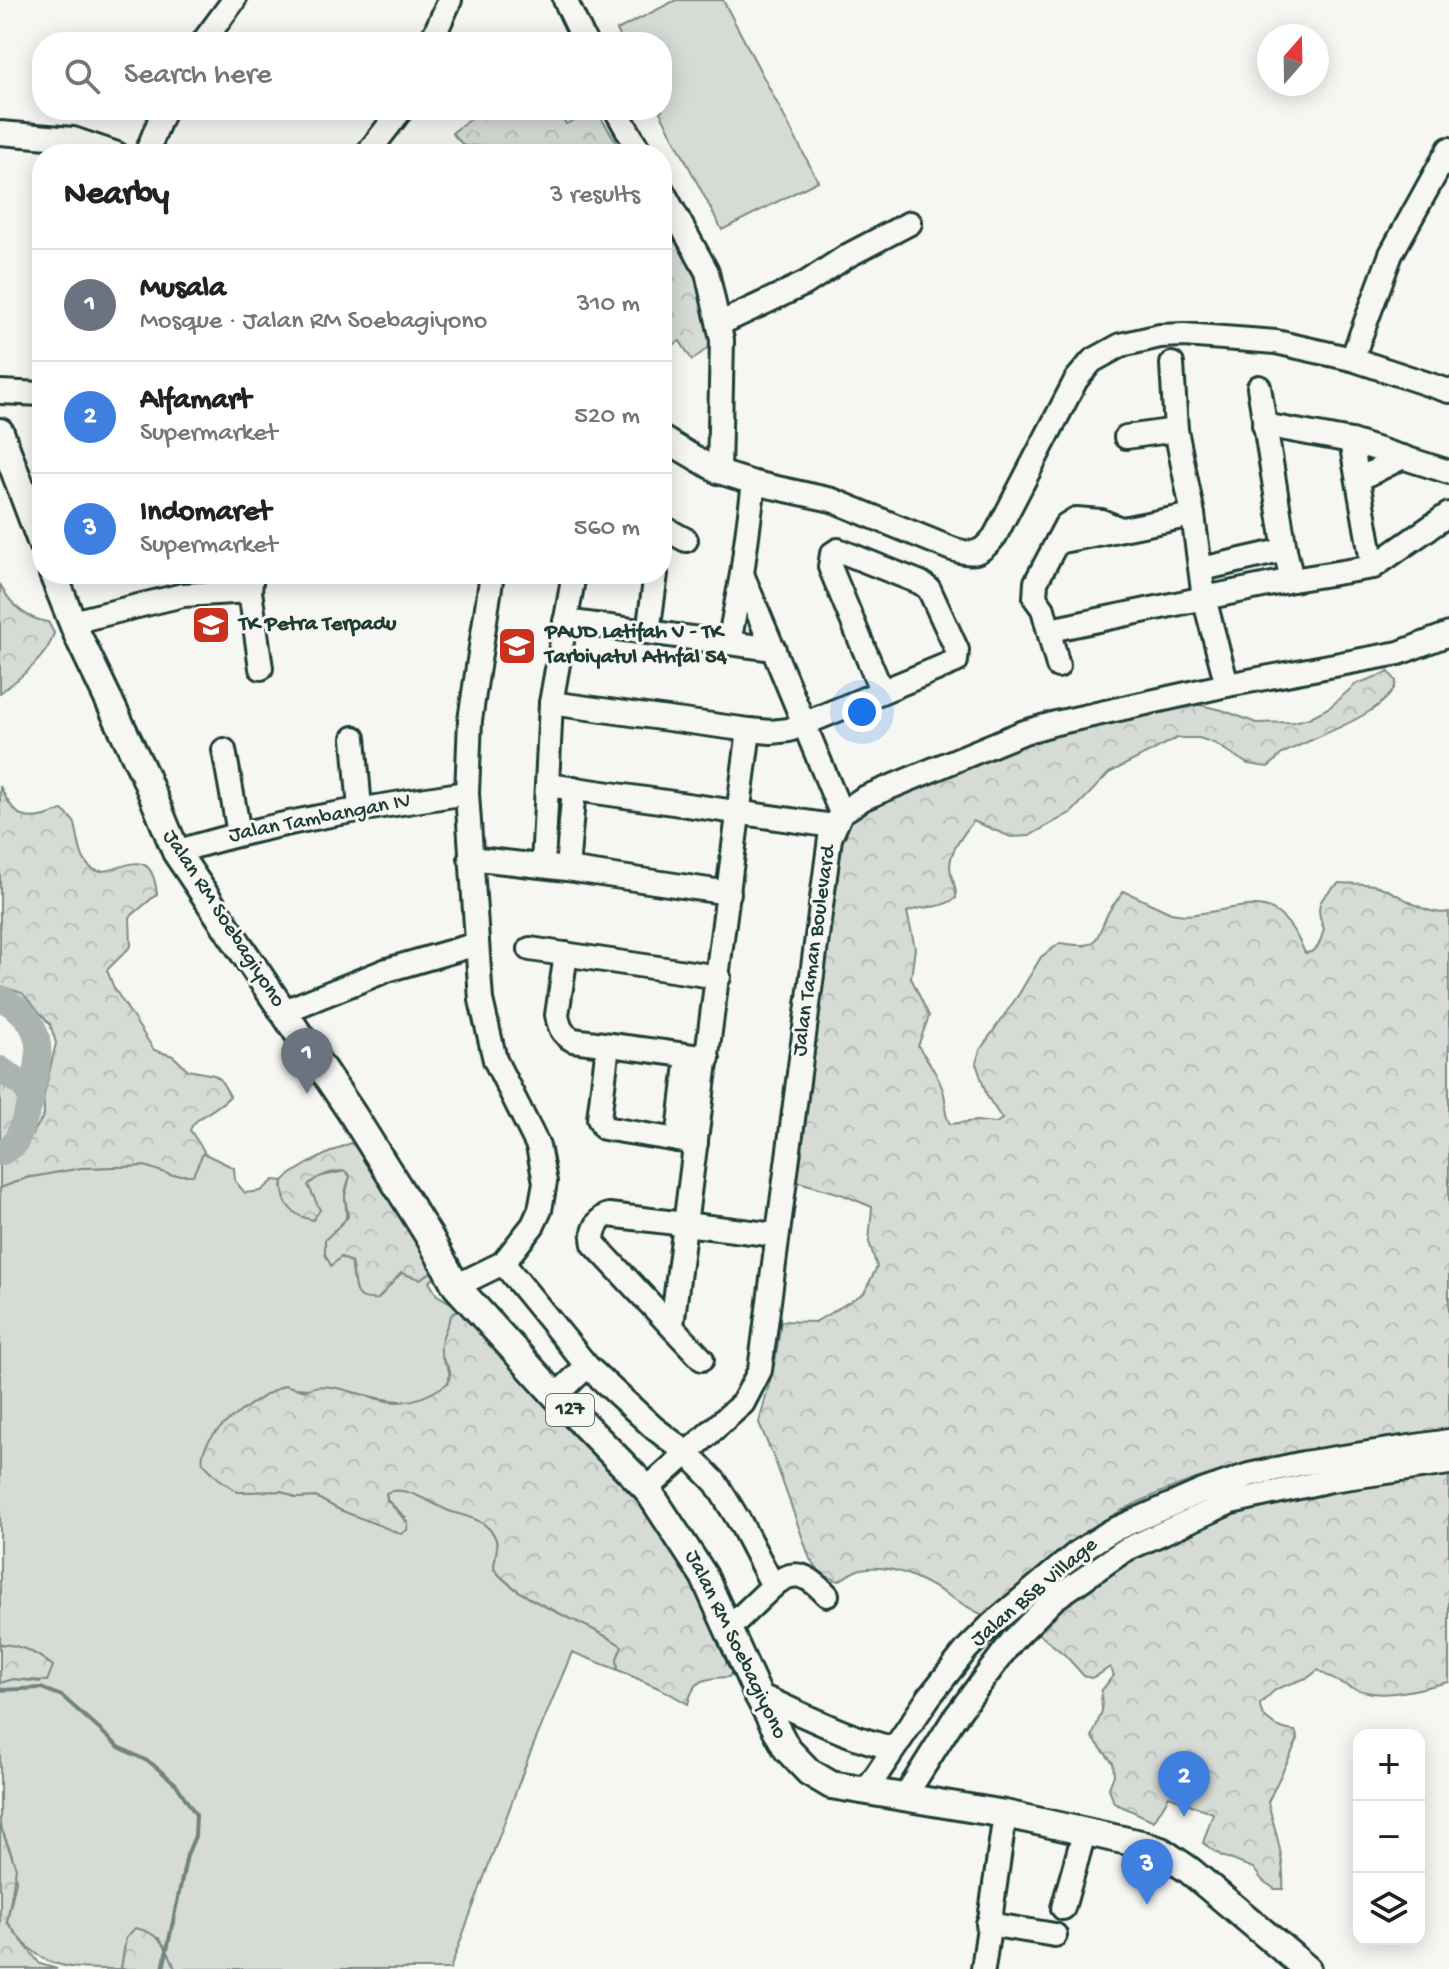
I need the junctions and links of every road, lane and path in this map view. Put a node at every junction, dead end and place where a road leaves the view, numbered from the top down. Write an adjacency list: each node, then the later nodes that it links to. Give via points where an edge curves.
1 (234, 0): 4 (street)
2 (450, 0): 5 (street)
3 (565, 0): 6 (street)
4 (210, 32)
5 (436, 32)
6 (580, 32)
7 (160, 120): 12 (street)
8 (393, 120): 13 (street)
9 (622, 120): 14 (street)
10 (0, 133): 11 (street)
11 (88, 144)
12 (150, 144)
13 (375, 144)
14 (635, 144)
15 (1449, 149): 19 (street, via 1391,254)
16 (672, 208): 18 (street, via 707,272)
17 (910, 223): 18 (street, via 806,283)
18 (719, 324): 34 (street)
19 (1352, 359): 22 (street); 37 (street, via 1276,342 1184,335 1106,351 1076,380 995,536 979,554 952,549 832,500)
20 (1172, 364): 26 (street)
21 (1259, 387): 25 (street)
22 (1449, 391)
23 (0, 392): 24 (street)
24 (32, 394)
25 (1264, 425): 30 (street); 43 (street)
26 (1176, 430): 29 (street); 40 (street)
27 (672, 431): 32 (street)
28 (0, 432): 38 (main road)
29 (1126, 437)
30 (1351, 441): 33 (street); 36 (street)
31 (672, 445): 32 (street)
32 (691, 457): 34 (street)
33 (1403, 457): 35 (street); 36 (street)
34 (719, 472): 37 (street)
35 (1449, 472)
36 (1359, 479): 45 (street)
37 (754, 483): 47 (street)
38 (32, 495)
39 (1449, 514): 45 (street)
40 (1193, 515): 46 (street); 59 (street, via 1057,542 1036,582 1035,598)
41 (672, 532): 42 (street)
42 (686, 540)
43 (1285, 550): 46 (street); 48 (street)
44 (873, 563): 49 (street); 49 (street, via 834,551 830,567); 67 (street, via 929,589 958,658)
45 (1373, 567): 48 (street)
46 (1202, 569): 56 (street)
47 (742, 574): 62 (street); 63 (street)
48 (1292, 580): 56 (street)
49 (836, 582): 67 (street)
50 (57, 584): 58 (main road, Jalan RM Soebagiyono / 127)
51 (241, 584): 58 (street)
52 (251, 584): 65 (street)
53 (490, 584): 75 (street, via 470,720)
54 (572, 584): 57 (street)
55 (655, 584): 60 (street)
56 (1204, 598): 59 (street); 66 (street)
57 (565, 621): 60 (street); 68 (street)
58 (72, 622): 80 (main road, Jalan RM Soebagiyono / 127)
59 (1050, 630): 64 (street)
60 (648, 632): 62 (street)
61 (1449, 634): 66 (street, via 1399,653)
62 (729, 643): 63 (street)
63 (774, 649): 69 (street)
64 (1058, 666)
65 (261, 668)
66 (1227, 685): 78 (street, via 1024,732 864,798)
67 (881, 690): 69 (street)
68 (551, 703): 70 (street); 73 (street)
69 (805, 723): 70 (street, via 781,732); 78 (street)
70 (749, 730): 77 (street)
71 (354, 738): 76 (street)
72 (224, 750): 79 (street)
73 (548, 785): 74 (street); 82 (street)
74 (574, 788): 77 (street); 83 (street)
75 (467, 793): 76 (street, Jalan Tambangan IV); 81 (street)
76 (360, 809): 79 (street, Jalan Tambangan IV)
77 (740, 812): 78 (street); 84 (street)
78 (837, 819): 94 (street, Jalan Taman Boulevard)
79 (239, 833): 80 (street, Jalan Tambangan IV)
80 (176, 852): 89 (main road, Jalan RM Soebagiyono / 127)
81 (470, 858): 82 (street); 85 (street)
82 (543, 866): 83 (street)
83 (567, 869): 84 (street)
84 (729, 893): 88 (street)
85 (477, 944): 89 (street, via 387,970); 95 (street, via 481,1000 495,1060 538,1146 545,1182 533,1225)
86 (530, 949): 87 (street)
87 (566, 954): 88 (street); 90 (street, via 558,1024 573,1040)
88 (719, 977): 91 (street)
89 (282, 1012): 96 (main road, Jalan RM Soebagiyono / 127, via 353,1115)
90 (608, 1045): 91 (street); 92 (street, via 600,1124 609,1130)
91 (698, 1057): 92 (street)
92 (687, 1141): 93 (street)
93 (686, 1224): 94 (street); 97 (street); 97 (street, via 609,1215 601,1219 593,1240)
94 (776, 1235): 102 (street, Jalan Taman Boulevard, via 757,1378 743,1403)
95 (503, 1263): 96 (street); 99 (street)
96 (456, 1286): 100 (main road, Jalan RM Soebagiyono / 127)
97 (672, 1325): 98 (street)
98 (702, 1359)
99 (587, 1366): 100 (street); 102 (street)
100 (556, 1396): 104 (main road, Jalan RM Soebagiyono / 127)
101 (1449, 1441): 109 (street, Jalan BSB Village, via 1249,1475 1111,1531 992,1624 946,1674)
102 (687, 1453): 104 (street, Jalan Taman Boulevard); 105 (street, via 716,1483)
103 (1449, 1463): 111 (street, via 1331,1480 1231,1502 1125,1550 1054,1599 1012,1641)
104 (647, 1489): 107 (main road, Jalan RM Soebagiyono / 127, via 697,1564)
105 (773, 1586): 106 (street, via 794,1575); 107 (street)
106 (827, 1595)
107 (729, 1628): 108 (main road, Jalan RM Soebagiyono / 127)
108 (758, 1695): 109 (street, via 815,1722); 110 (main road, Jalan RM Soebagiyono / 127, via 798,1763 831,1785)
109 (893, 1748): 110 (street, Jalan BSB Village)
110 (865, 1792): 111 (main road, Jalan RM Soebagiyono / 127)
111 (904, 1798): 112 (main road, Jalan RM Soebagiyono / 127)
112 (1005, 1814): 113 (main road, Jalan RM Soebagiyono / 127); 115 (street)
113 (1085, 1830): 114 (street); 118 (main road, Jalan RM Soebagiyono / 127, via 1141,1844 1176,1860)
114 (1063, 1908)
115 (988, 1924): 116 (street); 117 (street)
116 (1055, 1935)
117 (983, 1969)
118 (1307, 1969)

